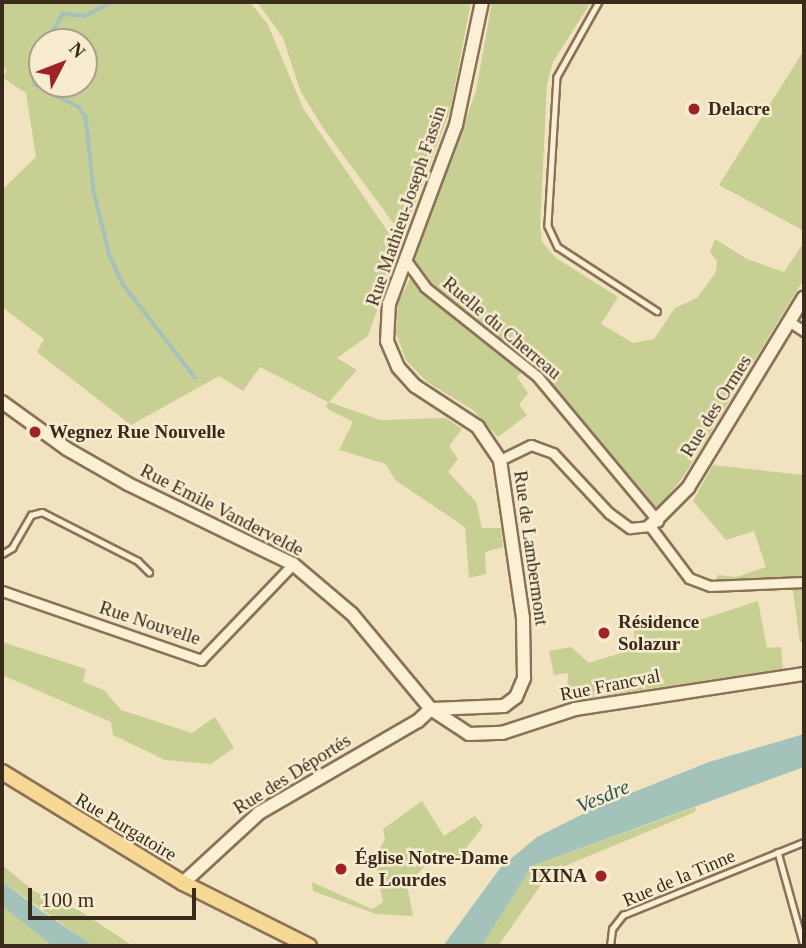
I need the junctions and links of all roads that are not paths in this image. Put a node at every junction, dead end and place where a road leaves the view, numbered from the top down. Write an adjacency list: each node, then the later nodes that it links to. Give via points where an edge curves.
1 (482, 2): 3 (street, Rue Mathieu-Joseph Fassin, via 456,125)
2 (599, 2): 5 (lane, via 556,77 548,226 558,247)
3 (405, 259): 9 (street, Rue Mathieu-Joseph Fassin, via 387,324 387,341 398,368 415,386 478,427); 10 (street, Ruelle du Cherreau, via 425,287 537,376)
4 (804, 297): 6 (street, Rue des Ormes)
5 (657, 311)
6 (789, 322): 7 (street); 10 (street, Rue des Ormes, via 688,488)
7 (804, 331)
8 (4, 409): 12 (street, Rue Emile Vandervelde, via 128,484)
9 (500, 460): 10 (street, Rue de Lambermont, via 520,447 542,447 567,464 621,523 639,529); 17 (street, Rue de Lambermont, via 523,618 524,678 516,697 503,706)
10 (654, 524): 14 (street, Ruelle du Cherreau, via 689,578 710,586)
11 (2, 554): 13 (lane, via 12,548 31,515 42,512 138,561)
12 (293, 564): 15 (street, Rue Nouvelle, via 201,660); 17 (street, Rue Emile Vandervelde, via 352,614)
13 (149, 572)
14 (804, 582)
15 (2, 591)
16 (804, 674): 17 (street, Rue Francval, via 575,709 502,733 469,734)
17 (431, 709): 21 (street, Rue des Déportés, via 260,813)
18 (2, 772): 21 (main road, Rue Purgatoire)
19 (804, 842): 20 (lane, Rue de la Tinne)
20 (778, 852): 23 (lane, Rue de la Tinne, via 623,915 612,929); 24 (lane)
21 (183, 883): 22 (main road, Rue Purgatoire)
22 (309, 946)
23 (610, 946)
24 (804, 946)

